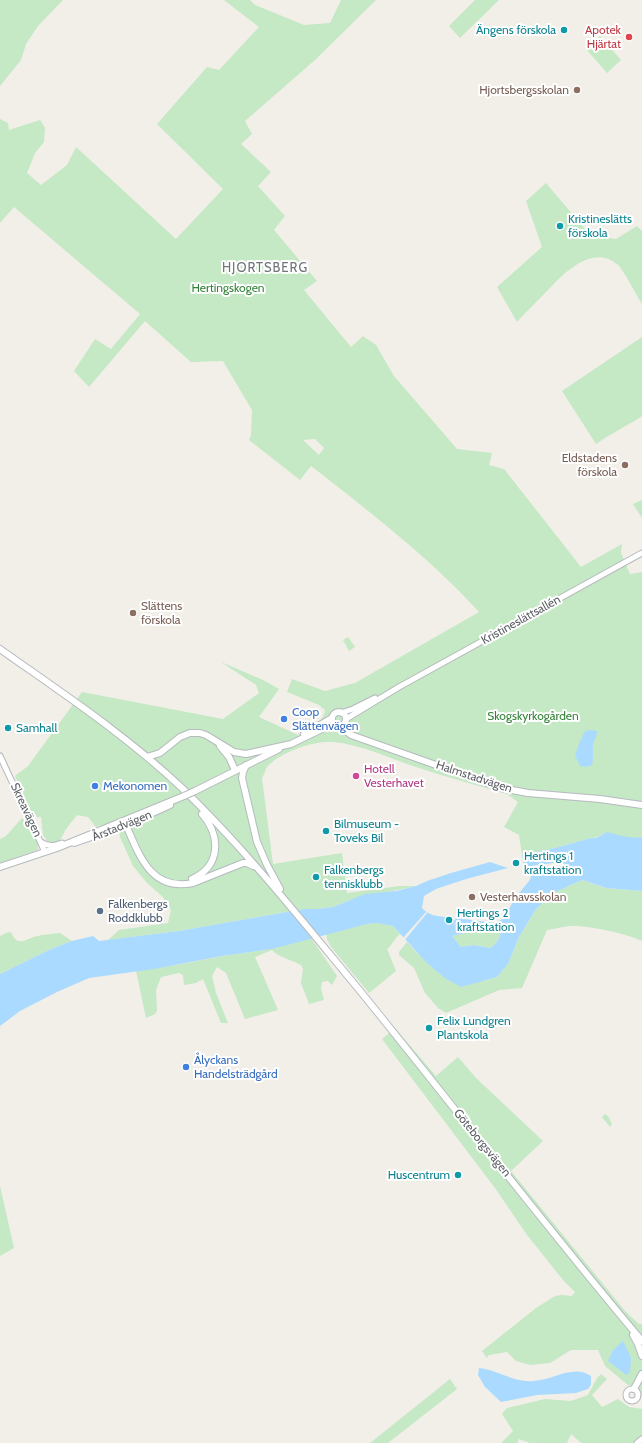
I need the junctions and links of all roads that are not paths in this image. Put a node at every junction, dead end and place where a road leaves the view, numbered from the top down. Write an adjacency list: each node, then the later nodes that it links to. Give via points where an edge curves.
1 (642, 553): 3 (street, Kristineslättsallén)
2 (0, 649): 12 (main road, via 92,714)
3 (399, 687): 4 (street, Kristineslättsallén); 6 (street, Kristineslättsallén)
4 (341, 713): 5 (main road, via 336,713); 6 (main road)
5 (332, 718): 7 (main road); 10 (main road, Årstadvägen)
6 (346, 720): 7 (main road); 8 (main road, via 348,727)
7 (338, 725): 8 (main road, Halmstadvägen, via 347,733); 10 (main road, Årstadvägen, via 324,728)
8 (358, 737): 18 (main road, Halmstadvägen, via 501,788)
9 (219, 743): 10 (main road, via 240,754); 12 (main road, via 206,735 190,733); 14 (main road)
10 (284, 746): 13 (main road, Årstadvägen)
11 (0, 756): 21 (street, Skreavägen)
12 (147, 757): 17 (main road)
13 (246, 765): 14 (main road, Årstadvägen); 16 (main road, via 242,775)
14 (235, 770): 15 (main road, Årstadvägen)
15 (221, 778): 16 (main road, via 235,775); 19 (main road, Årstadvägen, bridge, via 164,808)
16 (245, 788): 27 (main road, via 262,854)
17 (196, 802): 25 (main road); 26 (main road, via 213,831 216,849 206,869 198,877)
18 (642, 805)
19 (125, 823): 20 (main road, Årstadvägen); 22 (main road, Årstadvägen, via 90,839); 26 (main road, via 149,870 164,881)
20 (79, 838): 21 (street, via 51,846); 22 (main road, Årstadvägen)
21 (41, 842): 23 (street, Skreavägen)
22 (57, 848): 23 (main road, Årstadvägen)
23 (45, 852): 24 (main road, Årstadvägen)
24 (0, 867)
25 (263, 875): 26 (main road, via 247,862); 27 (main road)
26 (181, 884)
27 (289, 904): 28 (main road, Göteborgsvägen)
28 (604, 1294): 29 (main road, Göteborgsvägen); 30 (main road, via 608,1295)
29 (616, 1309): 31 (main road, Göteborgsvägen); 32 (main road, via 617,1316 635,1339)
30 (642, 1335)
31 (642, 1341)
32 (642, 1356)
33 (642, 1374): 34 (main road)
34 (639, 1390): 35 (street)
35 (642, 1402)
36 (642, 1439): 37 (street)
37 (637, 1443)

